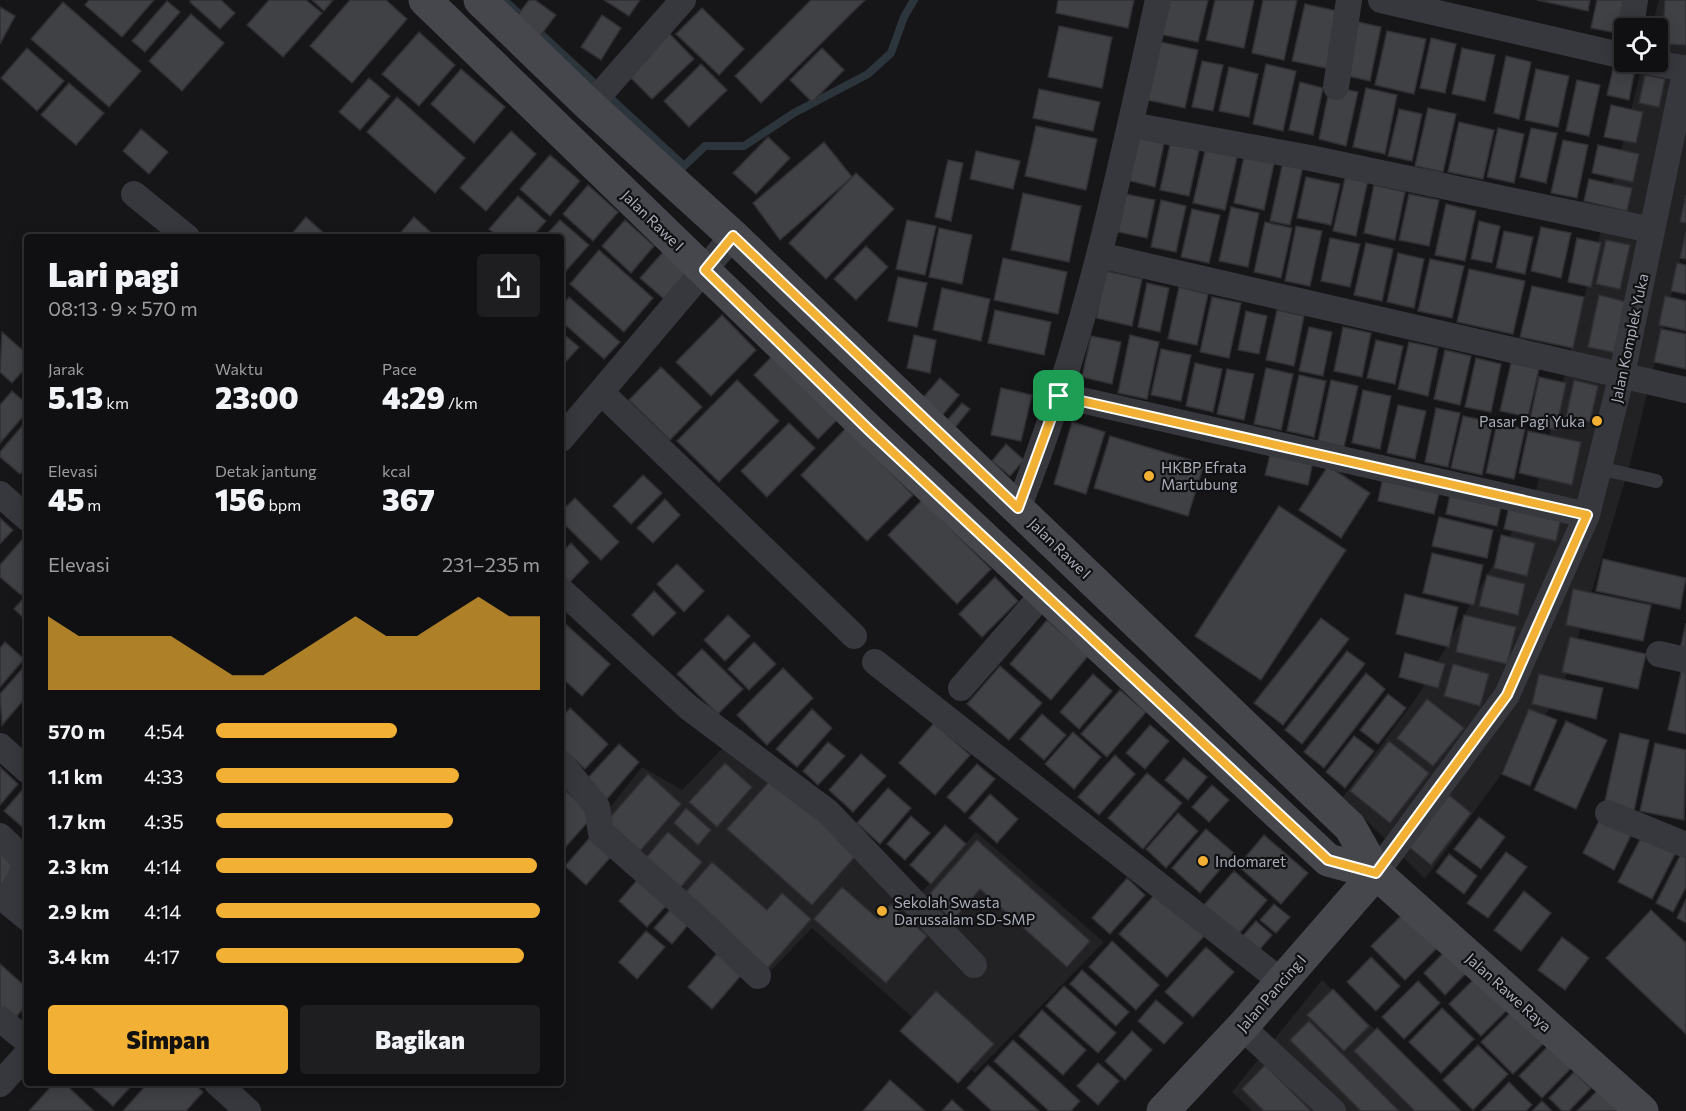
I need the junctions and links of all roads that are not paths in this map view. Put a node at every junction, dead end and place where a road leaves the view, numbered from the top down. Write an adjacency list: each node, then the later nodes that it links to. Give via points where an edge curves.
1 (425, 0): 19 (main road, Jalan Rawe I)
2 (480, 0): 12 (main road, Jalan Rawe I)
3 (683, 0): 12 (street)
4 (1158, 0): 13 (street)
5 (1349, 0): 11 (street)
6 (1382, 0): 7 (street)
7 (1428, 5): 8 (street)
8 (1614, 53)
9 (1668, 65): 10 (street)
10 (1686, 69): 15 (street, Jalan Komplek Yuka)
11 (1336, 87)
12 (599, 96): 17 (main road, Jalan Rawe I)
13 (1131, 125): 15 (street, via 1310,158); 18 (street)
14 (135, 194): 16 (street)
15 (1652, 230): 20 (street, Jalan Komplek Yuka)
16 (183, 234)
17 (733, 236): 19 (street); 28 (main road, Jalan Rawe I)
18 (1099, 255): 20 (street); 23 (street)
19 (705, 270): 22 (street); 32 (main road, Jalan Rawe I)
20 (1622, 374): 21 (street); 25 (street, Jalan Komplek Yuka)
21 (1686, 390)
22 (602, 393): 24 (street); 33 (street)
23 (1059, 396): 28 (street); 30 (street)
24 (564, 436)
25 (1599, 468): 26 (lane); 30 (street, Jalan Komplek Yuka)
26 (1656, 481)
27 (0, 494): 29 (street)
28 (1018, 508): 46 (main road, Jalan Rawe I, via 1350,827)
29 (24, 515)
30 (1587, 515): 46 (street, Jalan Komplek Yuka, via 1507,695)
31 (564, 593): 48 (street, via 688,707 828,812)
32 (1043, 594): 37 (street); 46 (main road, Jalan Rawe I, via 1328,860)
33 (854, 636)
34 (1659, 654): 35 (street)
35 (1686, 660)
36 (875, 662): 50 (street)
37 (961, 688)
38 (0, 746): 39 (street)
39 (24, 767)
40 (564, 768): 49 (street, via 597,807 601,833)
41 (1608, 813): 43 (street)
42 (0, 836): 44 (street)
43 (1686, 845)
44 (24, 860)
45 (24, 869): 47 (street, via 8,899)
46 (1376, 873): 50 (main road, Jalan Pancing I); 60 (main road, Jalan Rawe Raya)
47 (24, 916)
48 (974, 965)
49 (758, 976)
50 (1281, 981): 52 (main road, Jalan Pancing I)
51 (0, 1018): 53 (street)
52 (1242, 1027): 58 (main road, Jalan Pancing I); 59 (street)
53 (24, 1038)
54 (24, 1057): 55 (street)
55 (0, 1084)
56 (220, 1086): 57 (street)
57 (248, 1111)
58 (1164, 1111)
59 (1333, 1111)
60 (1642, 1111)

